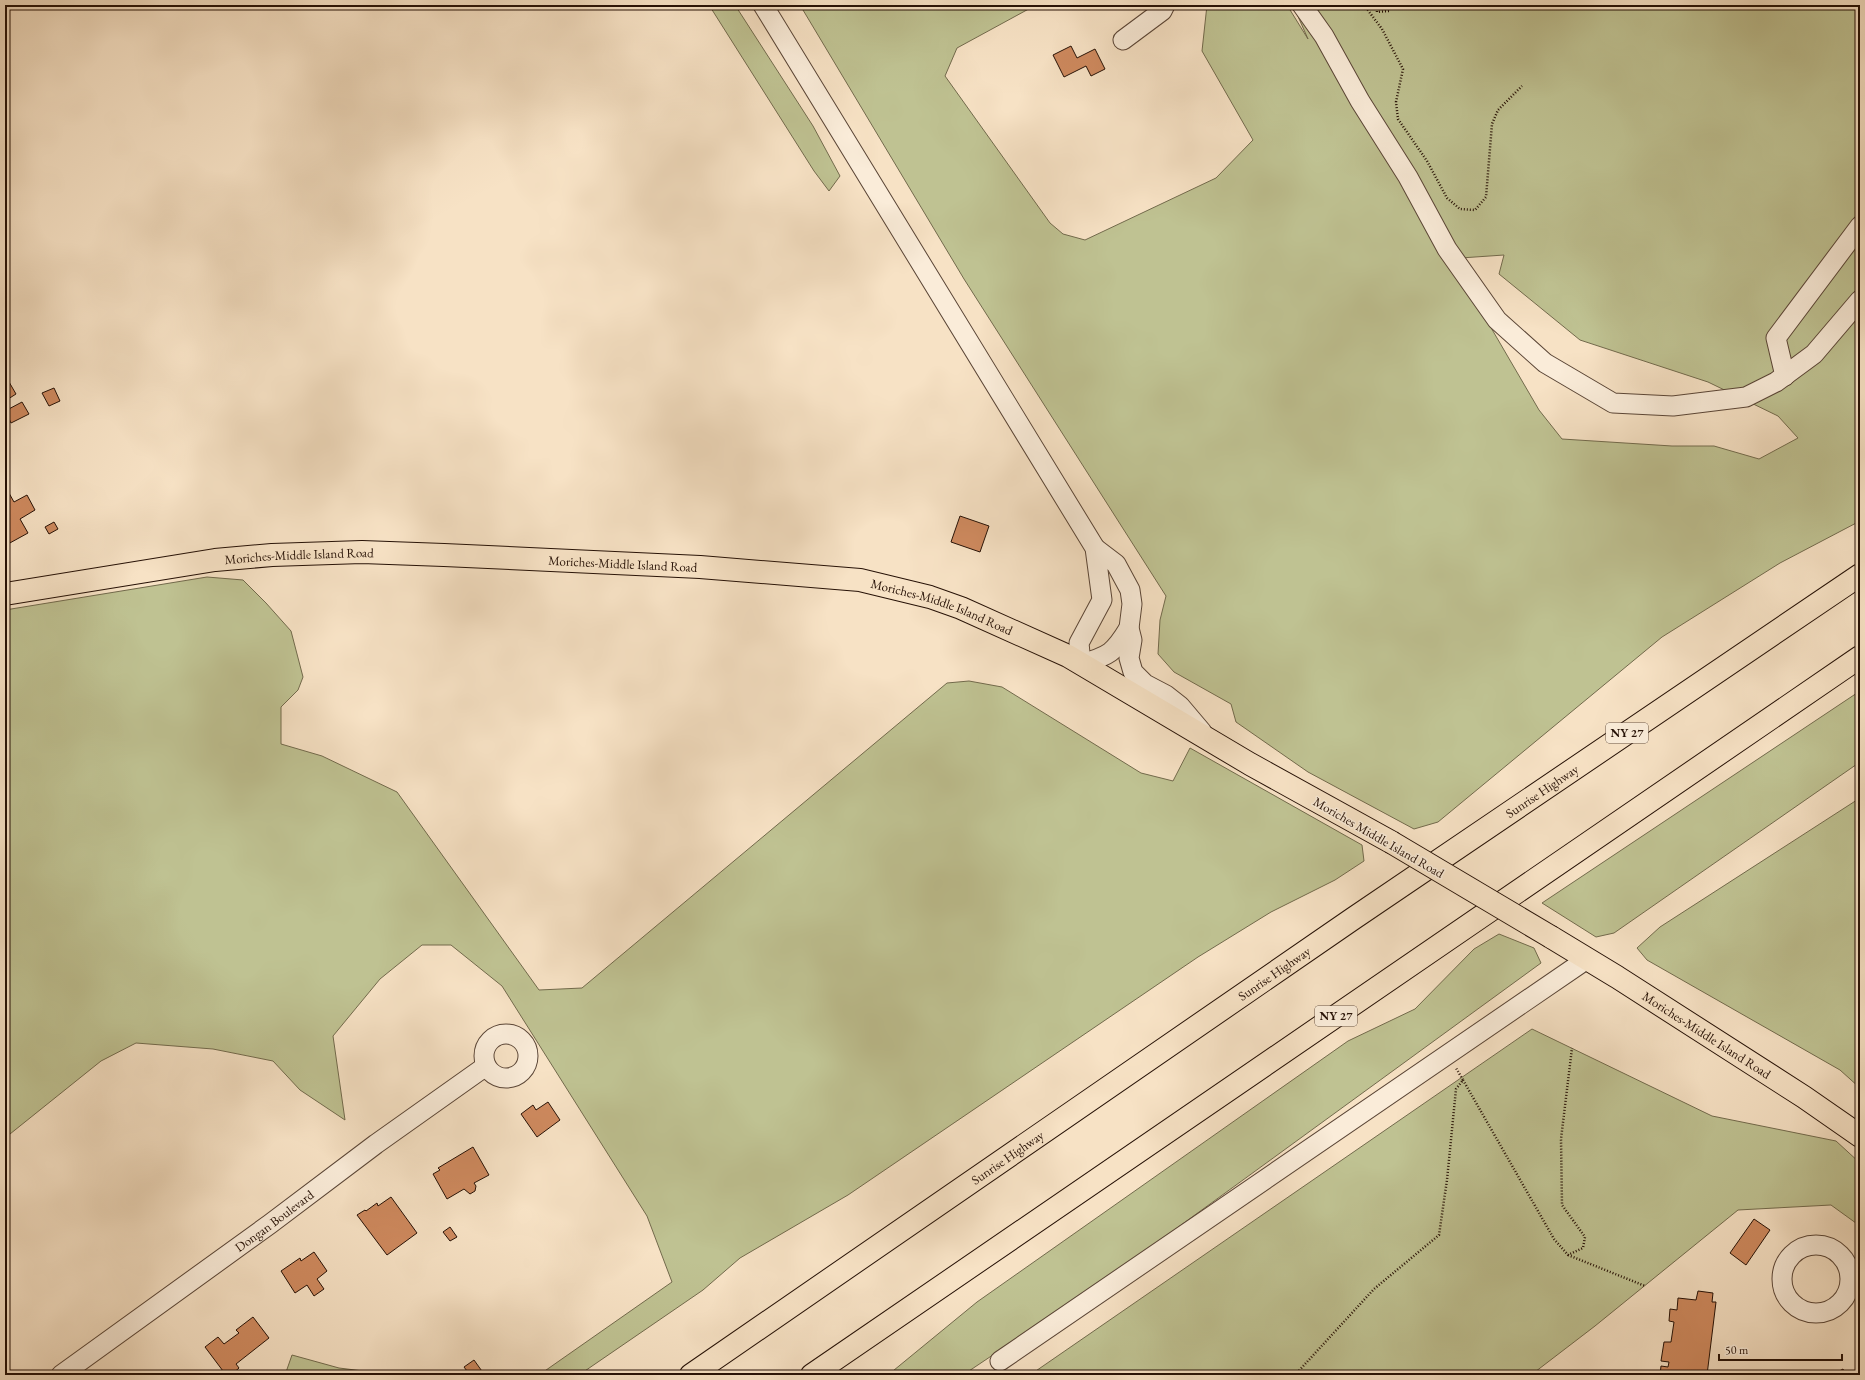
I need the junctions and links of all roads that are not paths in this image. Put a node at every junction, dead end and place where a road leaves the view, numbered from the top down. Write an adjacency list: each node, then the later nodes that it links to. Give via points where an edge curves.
1 (764, 5): 8 (street)
2 (1165, 5): 4 (street, via 1162,11)
3 (1302, 5): 7 (street, via 1324,36 1408,177 1447,249 1497,320 1545,363 1613,403 1673,406 1746,397)
4 (1123, 40)
5 (1860, 226): 7 (street, via 1776,338)
6 (1860, 300): 7 (street, via 1814,354)
7 (1785, 376)
8 (1095, 548): 11 (street, via 1116,564 1130,590 1132,604); 13 (street, via 1102,600 1080,643)
9 (1860, 575): 21 (main road, Sunrise Highway / NY 27, via 1347,923)
10 (5, 594): 13 (main road, Moriches-Middle Island Road, via 215,560 312,553 444,554 760,571 860,580 930,597 961,608)
11 (1129, 628): 13 (street, via 1116,649 1101,658); 14 (street, via 1132,640 1129,658 1133,672 1144,684 1166,695 1180,706)
12 (1860, 657): 22 (main road, NY 27)
13 (1081, 664): 14 (main road, Moriches-Middle Island Road)
14 (1207, 738): 15 (main road, Moriches Middle Island Road, bridge)
15 (1551, 937): 16 (main road, Moriches-Middle Island Road)
16 (1587, 959): 18 (main road, Moriches-Middle Island Road, via 1804,1097); 19 (street)
17 (486, 1066): 20 (street, Dongan Boulevard)
18 (1860, 1136)
19 (1000, 1361)
20 (61, 1375)
21 (691, 1375)
22 (812, 1375)

